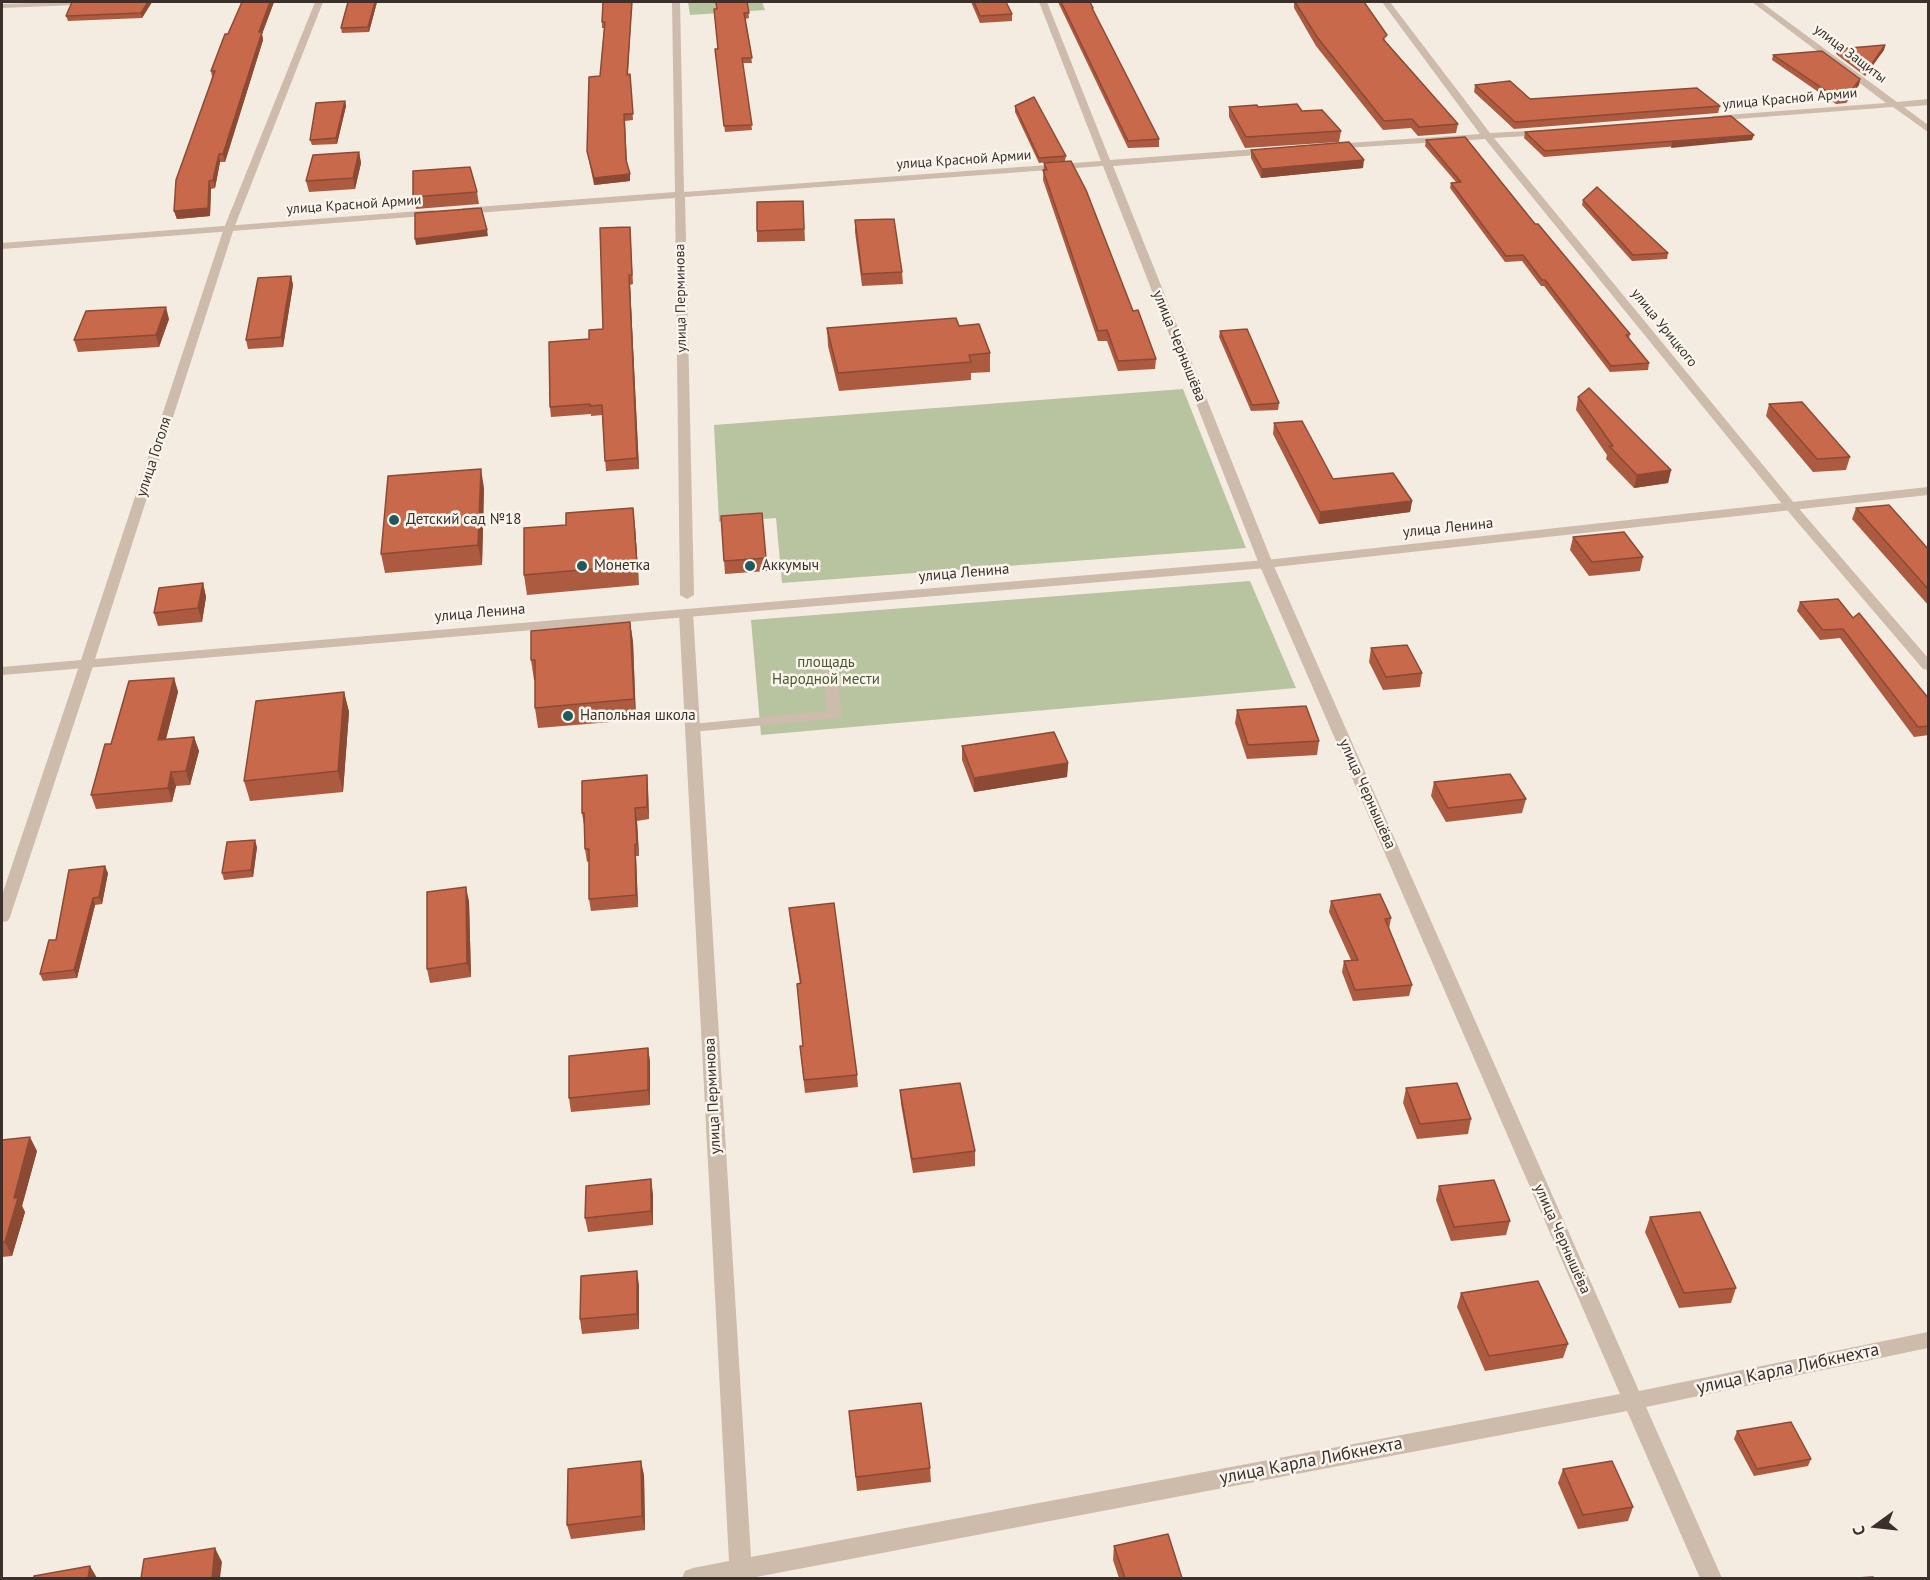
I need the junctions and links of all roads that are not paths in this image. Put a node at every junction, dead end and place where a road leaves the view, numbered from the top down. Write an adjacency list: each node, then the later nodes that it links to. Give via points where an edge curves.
1 (102, 2): 7 (street)
2 (319, 2): 20 (street, улица Гоголя)
3 (675, 2): 17 (street, улица Перминова)
4 (1043, 2): 16 (street, улица Чернышёва)
5 (1386, 2): 13 (street, улица Урицкого)
6 (1756, 2): 9 (street, улица Защиты)
7 (2, 6)
8 (1929, 102): 9 (street, улица Красной Армии)
9 (1894, 104): 10 (street, улица Красной Армии); 11 (street, улица Защиты)
10 (1697, 120)
11 (1929, 129)
12 (1557, 131): 13 (street)
13 (1487, 136): 14 (street); 23 (street, улица Урицкого)
14 (1320, 148)
15 (1284, 150): 16 (street, улица Красной Армии)
16 (1105, 163): 17 (street, улица Красной Армии); 24 (street, улица Чернышёва)
17 (680, 194): 18 (street, улица Красной Армии); 25 (street, улица Перминова)
18 (454, 211)
19 (442, 212): 20 (street, улица Красной Армии)
20 (229, 228): 21 (street, улица Красной Армии); 27 (street, улица Гоголя)
21 (2, 246)
22 (1929, 491): 23 (street, улица Ленина)
23 (1791, 507): 24 (street, улица Ленина); 28 (street, улица Урицкого)
24 (1266, 564): 25 (street, улица Ленина); 33 (street, улица Чернышёва)
25 (686, 604): 27 (street, улица Ленина); 30 (street, улица Перминова)
26 (828, 661): 30 (street, via 835,715)
27 (87, 663): 29 (street, улица Ленина); 31 (street, улица Гоголя)
28 (1929, 666)
29 (2, 670)
30 (692, 728): 34 (street, улица Перминова)
31 (2, 917)
32 (1929, 1340): 33 (street, улица Карла Либкнехта)
33 (1632, 1401): 34 (street, улица Карла Либкнехта); 36 (street, улица Чернышёва)
34 (741, 1573): 35 (street, улица Карла Либкнехта)
35 (693, 1578)
36 (1711, 1578)

